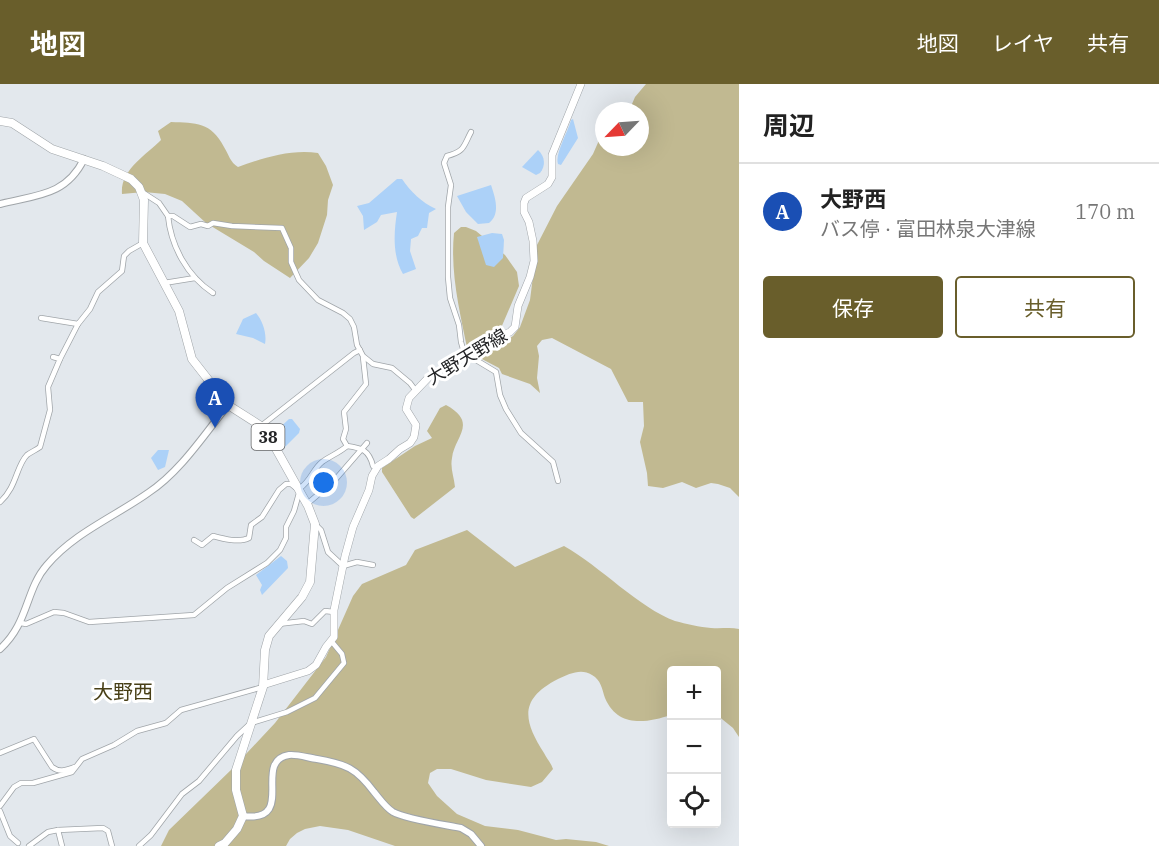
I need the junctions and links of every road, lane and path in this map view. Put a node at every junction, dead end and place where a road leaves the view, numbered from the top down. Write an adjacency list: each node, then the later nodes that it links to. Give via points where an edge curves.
1 (581, 84): 16 (main road, 大野天野線, via 552,156 552,177 524,203 534,261 518,306 516,327)
2 (0, 121): 4 (main road, via 12,123 52,149)
3 (471, 132): 16 (street, via 464,148 447,156 444,163 451,185 450,298)
4 (84, 159): 5 (main road, via 131,179); 6 (street, via 72,179 60,188)
5 (142, 191): 7 (street, via 159,203); 8 (main road, 38)
6 (0, 204)
7 (168, 216): 9 (street, via 172,240); 14 (street, via 193,227 213,223 282,228 299,280 318,300 350,319)
8 (143, 243): 10 (main road, 38); 13 (street, via 124,255 122,271 98,292)
9 (195, 278): 10 (street); 11 (street)
10 (164, 283): 22 (main road, 38, via 179,311 192,359)
11 (213, 293)
12 (41, 318): 13 (street)
13 (78, 324): 18 (street)
14 (360, 350): 15 (street); 23 (street)
15 (363, 356): 19 (street, via 373,364 392,368); 25 (street, via 366,384 343,416)
16 (468, 356): 20 (main road, 大野天野線); 28 (street, via 496,372 506,409 521,433 553,462)
17 (53, 357): 18 (street)
18 (60, 359): 30 (street, via 48,387 50,410 40,447 26,456 12,488)
19 (410, 383): 20 (street); 21 (street)
20 (423, 383): 21 (main road, 大野天野線)
21 (416, 391): 35 (main road, 大野天野線, via 406,405 416,425 414,437 373,471)
22 (228, 405): 23 (main road, 38); 37 (street, via 162,482 87,529 46,565)
23 (261, 426): 29 (main road, 38)
24 (367, 443): 26 (street)
25 (347, 446): 26 (street); 29 (street, via 320,463)
26 (362, 448): 27 (street); 31 (street, via 334,481)
27 (373, 466)
28 (558, 481)
29 (299, 489): 31 (main road, 38); 33 (street, via 291,484 282,486 262,517 251,525 246,540 213,536 202,545); 37 (street, via 280,550 194,615 89,622 54,612)
30 (0, 502)
31 (307, 504): 32 (main road, 38)
32 (315, 524): 35 (street, via 328,552); 38 (main road, 38, via 310,582)
33 (194, 540)
34 (373, 565): 35 (street, via 357,562)
35 (343, 566): 36 (main road, 大野天野線)
36 (334, 612): 38 (street, via 325,611 312,624 304,621); 39 (main road, 大野天野線)
37 (21, 623): 40 (street)
38 (277, 625): 41 (main road, 38, via 265,651)
39 (332, 642): 41 (main road, via 308,671); 42 (street, via 344,663 319,694 287,712)
40 (0, 649)
41 (263, 686): 42 (main road, 38); 44 (street, via 189,706 166,723 137,731 82,759)
42 (251, 723): 46 (main road, 38, via 235,780); 53 (street, via 199,781 182,794 152,835)
43 (0, 753): 44 (street, via 34,739 56,770)
44 (78, 766): 45 (street, via 64,776 21,783)
45 (0, 809): 48 (street, via 10,836)
46 (243, 816): 54 (main road, via 237,829); 55 (street, via 257,817 271,807 274,765 290,755 339,763 355,770 394,813 461,828)
47 (58, 830): 49 (street, via 103,828 108,831); 50 (street, via 48,832); 51 (street)
48 (18, 843)
49 (112, 845): 52 (street)
50 (29, 846)
51 (62, 846)
52 (105, 846)
53 (139, 846)
54 (219, 846)
55 (481, 846)

